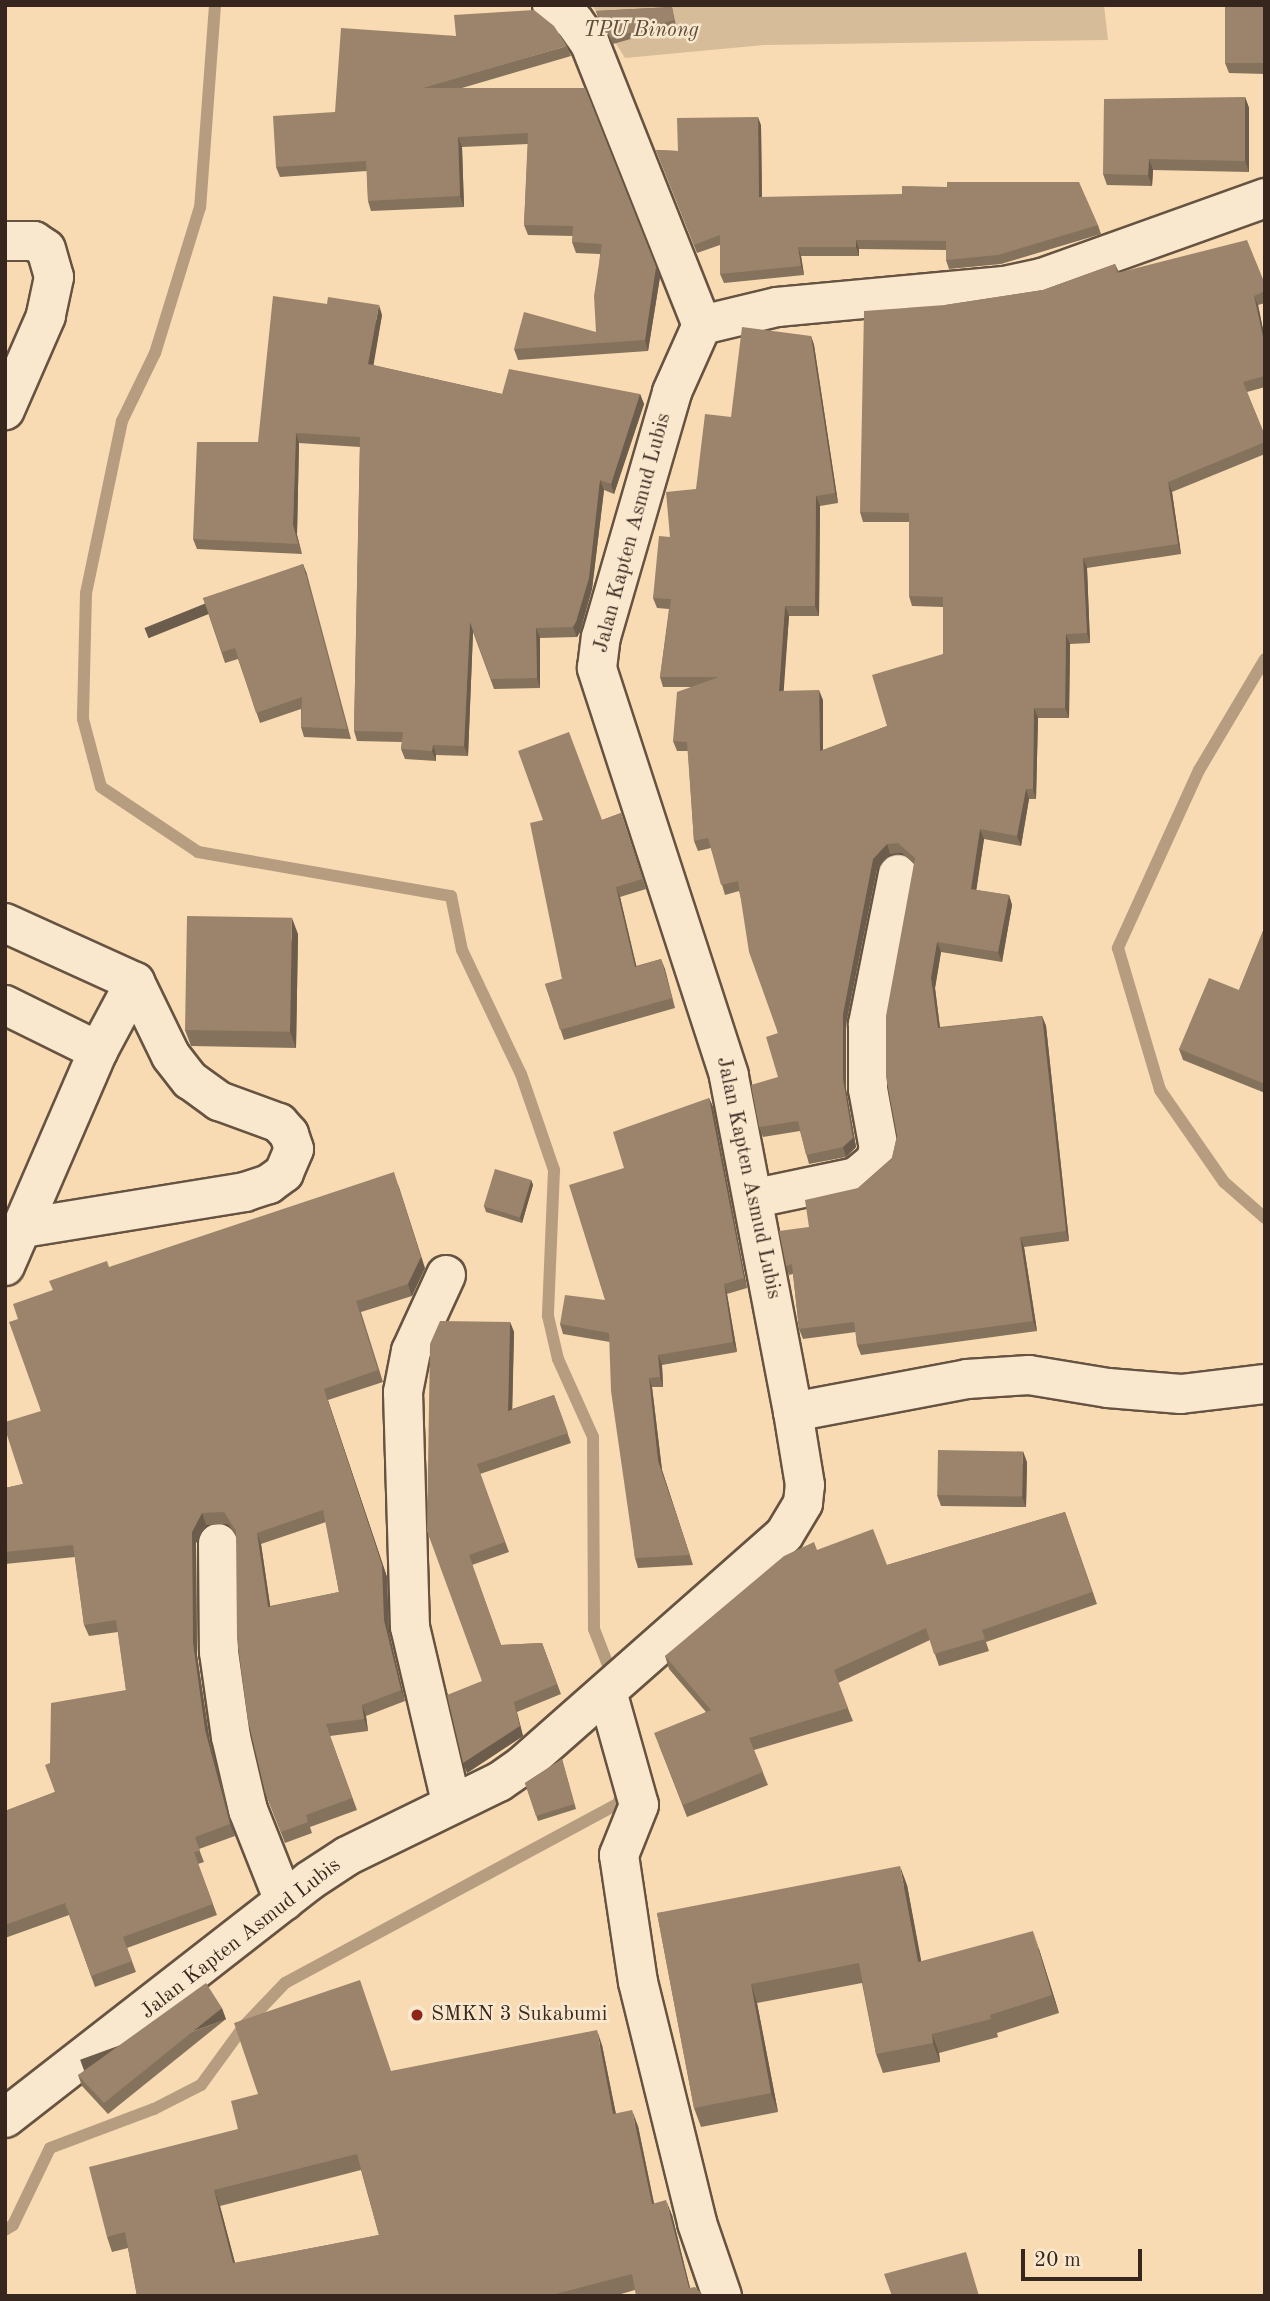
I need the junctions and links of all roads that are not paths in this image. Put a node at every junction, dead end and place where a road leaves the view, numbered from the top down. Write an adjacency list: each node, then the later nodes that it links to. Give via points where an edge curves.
1 (552, 5): 4 (street, via 575,21 590,44)
2 (1263, 197): 4 (street, via 1042,278 1004,286 777,307)
3 (5, 241): 5 (street, via 34,242 46,248 54,276 46,316)
4 (702, 325): 11 (street, Jalan Kapten Asmud Lubis, via 672,392 601,637 597,668 729,1075)
5 (5, 410)
6 (898, 874): 11 (street, via 868,1024 868,1089 879,1149 875,1161 856,1177)
7 (5, 923): 8 (street)
8 (135, 982): 10 (street); 12 (street, via 171,1056 190,1080 219,1101 279,1123 292,1141 289,1161 270,1184 245,1192)
9 (5, 1005): 10 (street)
10 (98, 1051): 12 (street)
11 (756, 1198): 16 (street, Jalan Kapten Asmud Lubis)
12 (22, 1228): 13 (street)
13 (5, 1266)
14 (446, 1275): 19 (street, via 411,1351 403,1392 410,1627)
15 (1265, 1384): 16 (street, via 1181,1394 1029,1375 967,1379)
16 (793, 1412): 18 (street, Jalan Kapten Asmud Lubis, via 805,1485 797,1517 784,1535)
17 (218, 1543): 20 (street, via 219,1652 231,1737 248,1810)
18 (608, 1695): 19 (street, Jalan Kapten Asmud Lubis, via 499,1782); 22 (street, via 639,1805 619,1854 638,1982 697,2223)
19 (451, 1802): 20 (street, Jalan Kapten Asmud Lubis, via 347,1856)
20 (284, 1901): 21 (street, Jalan Kapten Asmud Lubis)
21 (5, 2118)
22 (722, 2296)

